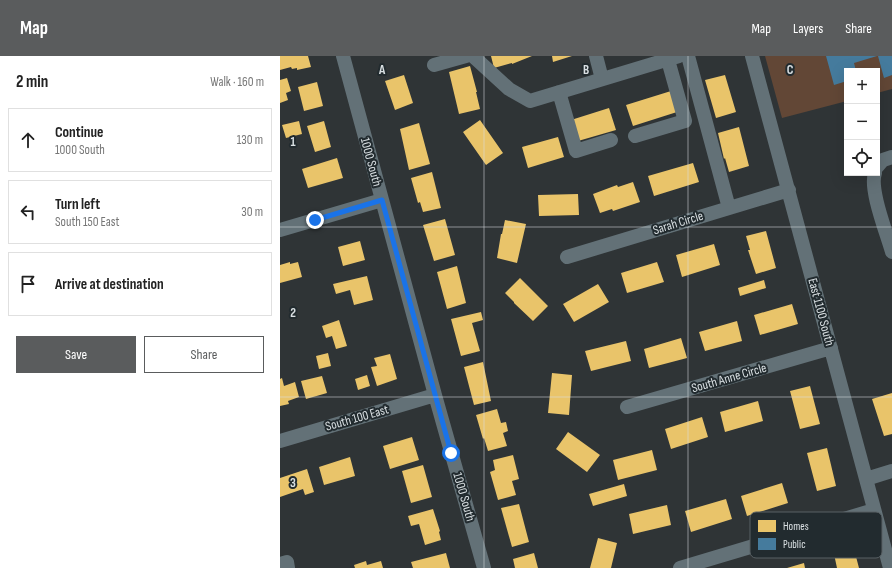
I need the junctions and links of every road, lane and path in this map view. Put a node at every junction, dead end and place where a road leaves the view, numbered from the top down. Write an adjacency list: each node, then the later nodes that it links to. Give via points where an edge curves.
1 (343, 56): 17 (street, 1000 South)
2 (466, 56): 8 (street)
3 (473, 56): 10 (street, via 509,89 530,101)
4 (596, 56): 9 (street)
5 (688, 56): 18 (street)
6 (752, 56): 16 (street, East 1100 South)
7 (669, 58): 9 (street); 11 (street, via 685,121)
8 (434, 65)
9 (602, 79): 10 (street)
10 (559, 92): 12 (street, via 576,151)
11 (635, 136)
12 (611, 140)
13 (892, 157): 14 (street)
14 (880, 164)
15 (874, 176): 20 (street, via 875,193)
16 (789, 190): 18 (street, Sarah Circle); 22 (street, East 1100 South)
17 (382, 200): 19 (street); 23 (street, 1000 South)
18 (729, 208): 21 (street, Sarah Circle)
19 (280, 230)
20 (892, 252)
21 (567, 257)
22 (830, 348): 24 (street, South Anne Circle); 27 (street, East 1100 South)
23 (435, 395): 25 (street, South 100 East); 34 (street, 1000 South)
24 (627, 407)
25 (280, 441)
26 (892, 471): 27 (street)
27 (866, 479): 28 (street, East 1100 South)
28 (874, 510): 29 (street)
29 (867, 512)
30 (882, 539): 36 (street, East 1100 South)
31 (750, 547): 35 (street)
32 (280, 564): 33 (street, via 287,562)
33 (288, 568)
34 (484, 568)
35 (680, 568)
36 (890, 568)

